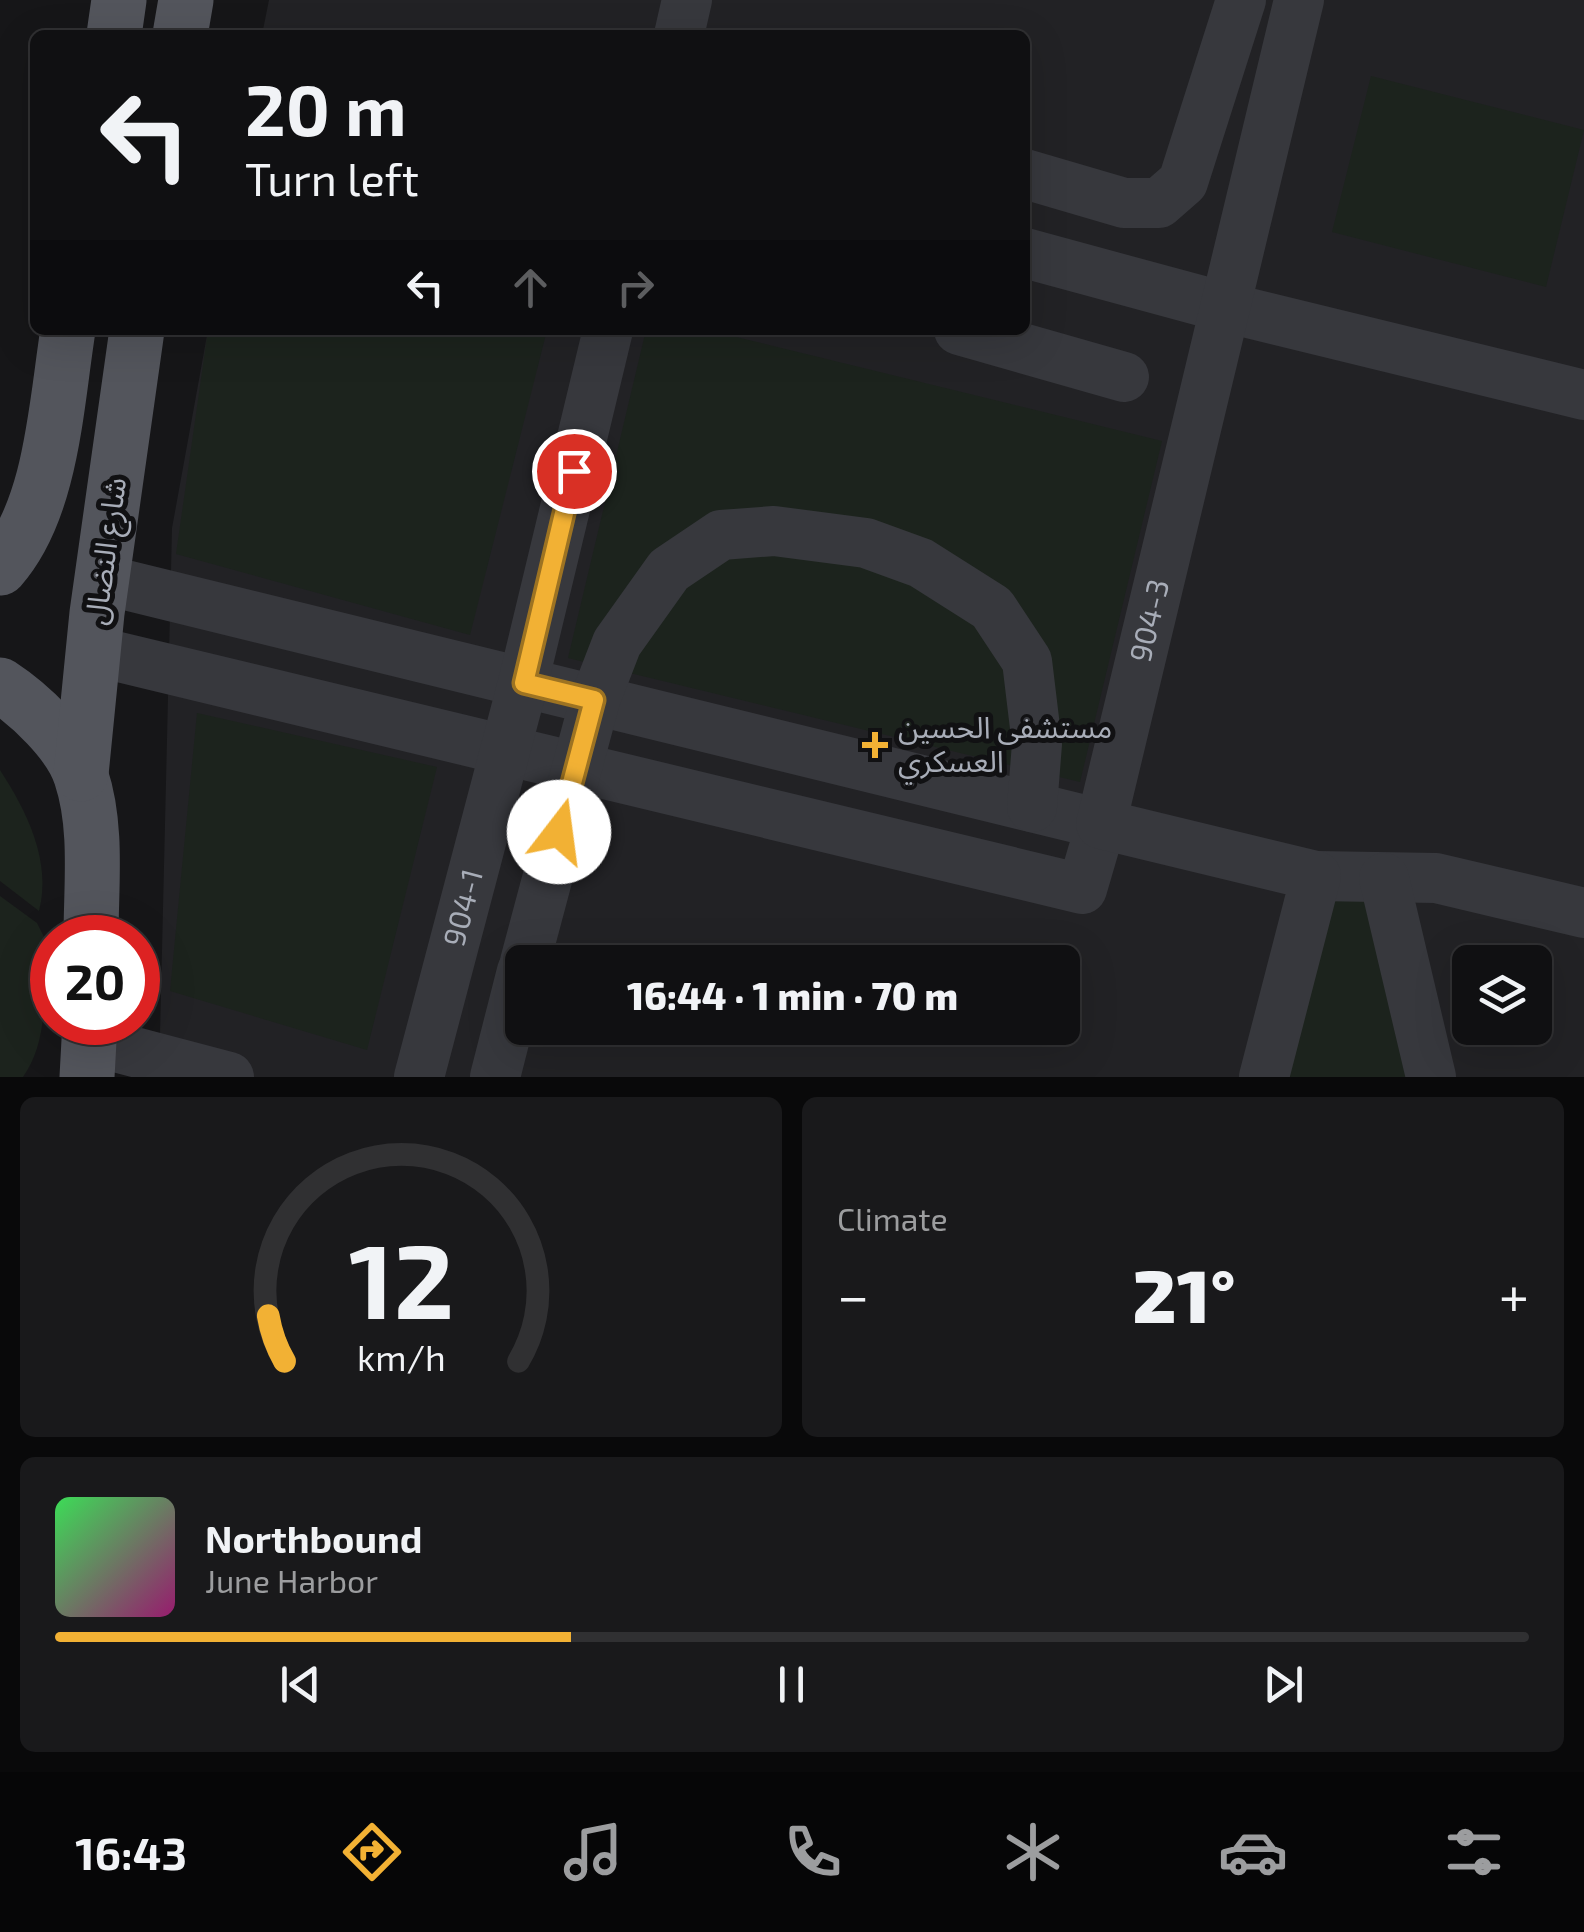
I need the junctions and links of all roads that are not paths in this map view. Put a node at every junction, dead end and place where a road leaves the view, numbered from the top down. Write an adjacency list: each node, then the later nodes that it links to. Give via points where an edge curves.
1 (119, 0): 5 (main road)
2 (687, 0): 6 (street)
3 (1241, 0): 7 (street, via 1184,182 1160,203 1124,203)
4 (1299, 0): 9 (street, 904-3)
5 (115, 30)
6 (680, 30)
7 (1030, 175)
8 (1030, 254): 9 (street)
9 (1224, 307): 15 (street); 28 (street, 904-3)
10 (67, 335): 16 (main road, via 46,473 15,551)
11 (136, 335): 17 (main road, شارع النضال)
12 (607, 335): 19 (street, 904-1)
13 (977, 335): 14 (street)
14 (1124, 377)
15 (1584, 395)
16 (0, 568)
17 (101, 580): 18 (main road, شارع النضال); 19 (street)
18 (94, 650): 23 (street); 25 (main road, شارع النضال)
19 (524, 683): 21 (street); 23 (street, 904-1)
20 (0, 685): 25 (main road, via 54,734)
21 (594, 700): 22 (street); 24 (street); 26 (street, via 616,643 670,570 721,536 774,532 866,543 921,563 992,608 1028,661 1037,744)
22 (769, 743): 26 (street); 27 (street)
23 (506, 750): 24 (street); 37 (street, 904-1)
24 (576, 767): 27 (street); 34 (street)
25 (81, 774): 33 (main road, via 91,831)
26 (1009, 802): 28 (street); 29 (street)
27 (754, 810): 29 (street)
28 (1101, 824): 29 (street, 904-3, via 1082,889); 30 (street)
29 (973, 862)
30 (1316, 876): 31 (street); 40 (street)
31 (1384, 878): 32 (street, via 1436,878); 41 (street)
32 (1584, 913)
33 (91, 915)
34 (529, 945)
35 (505, 1036): 38 (street)
36 (88, 1047): 39 (street)
37 (424, 1064): 38 (street)
38 (496, 1071)
39 (229, 1077)
40 (1264, 1077)
41 (1431, 1077)

